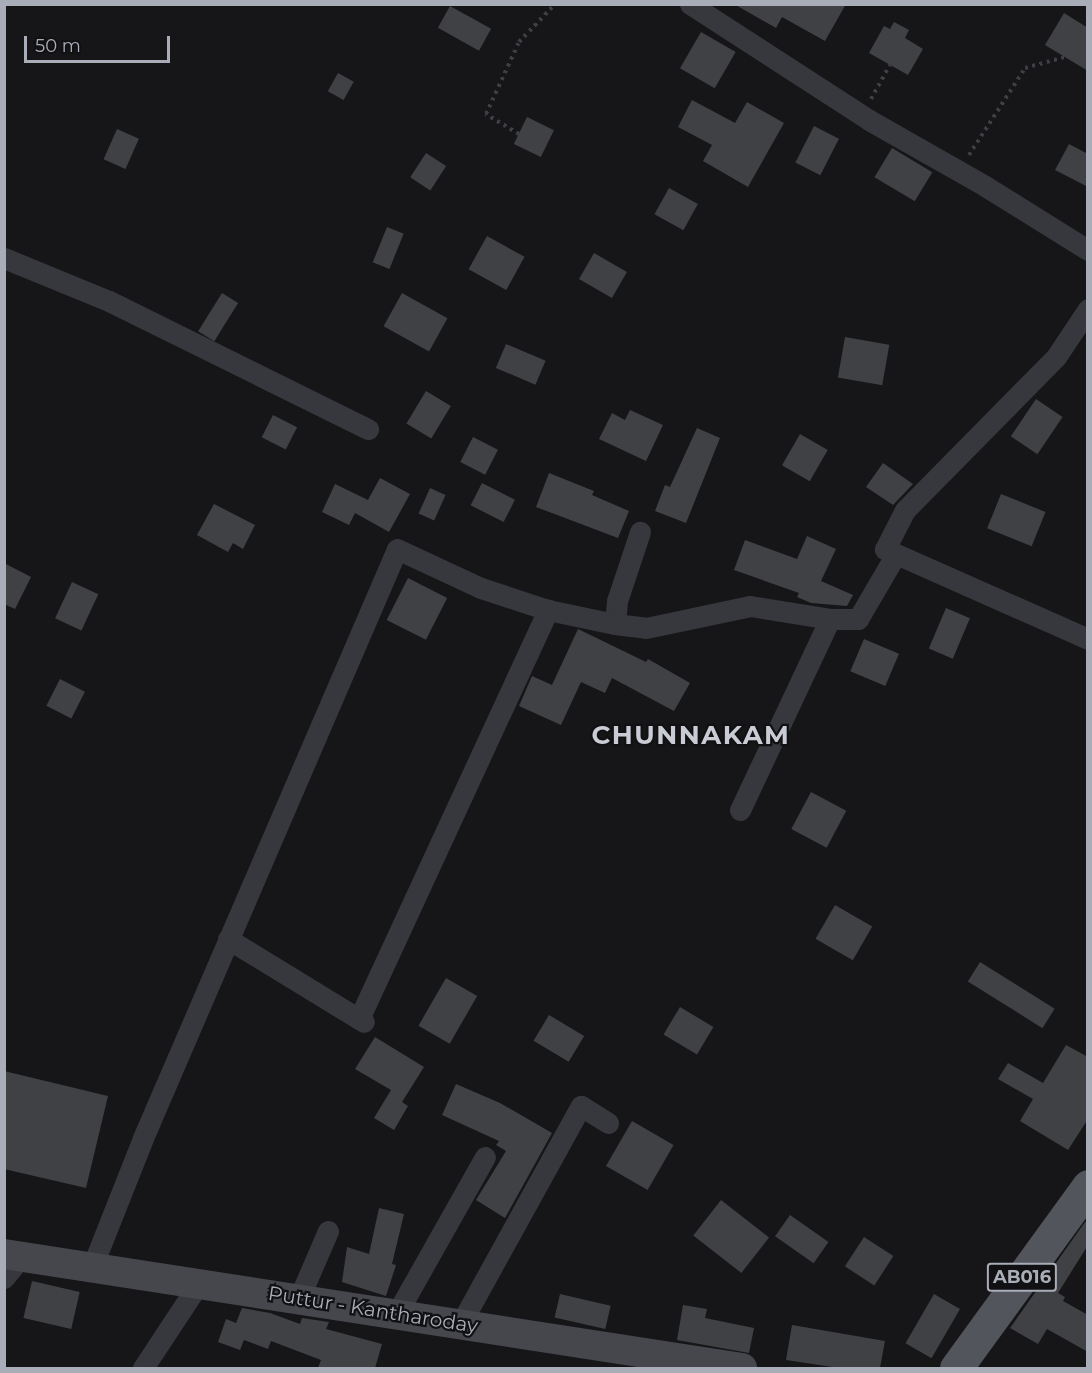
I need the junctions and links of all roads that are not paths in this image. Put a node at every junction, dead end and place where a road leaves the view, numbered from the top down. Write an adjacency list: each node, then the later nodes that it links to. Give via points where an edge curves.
1 (690, 4): 2 (street, via 862,115)
2 (1088, 250)
3 (4, 258): 5 (street, via 109,301)
4 (1088, 309): 7 (street, via 1056,357 905,510 885,549)
5 (368, 429)
6 (640, 532): 10 (street, via 617,601)
7 (896, 554): 9 (street, via 858,619); 11 (street)
8 (548, 610): 10 (street); 13 (street, via 481,588 397,549); 13 (street, via 362,1021)
9 (830, 619): 10 (street, via 750,606 646,628); 12 (street)
10 (615, 624)
11 (1088, 639)
12 (740, 810)
13 (228, 939): 19 (street)
14 (608, 1123): 23 (street, via 581,1106)
15 (485, 1157): 22 (street)
16 (1088, 1186): 26 (main road, AB016)
17 (328, 1231): 21 (street)
18 (10, 1263): 19 (main road, Puttur - Kantharoday)
19 (92, 1267): 20 (main road, Puttur - Kantharoday)
20 (199, 1283): 21 (main road, Puttur - Kantharoday); 24 (street)
21 (299, 1298): 22 (main road, Puttur - Kantharoday)
22 (397, 1313): 23 (main road, Puttur - Kantharoday)
23 (461, 1323): 25 (main road, Puttur - Kantharoday)
24 (142, 1368)
25 (742, 1368)
26 (956, 1368)

